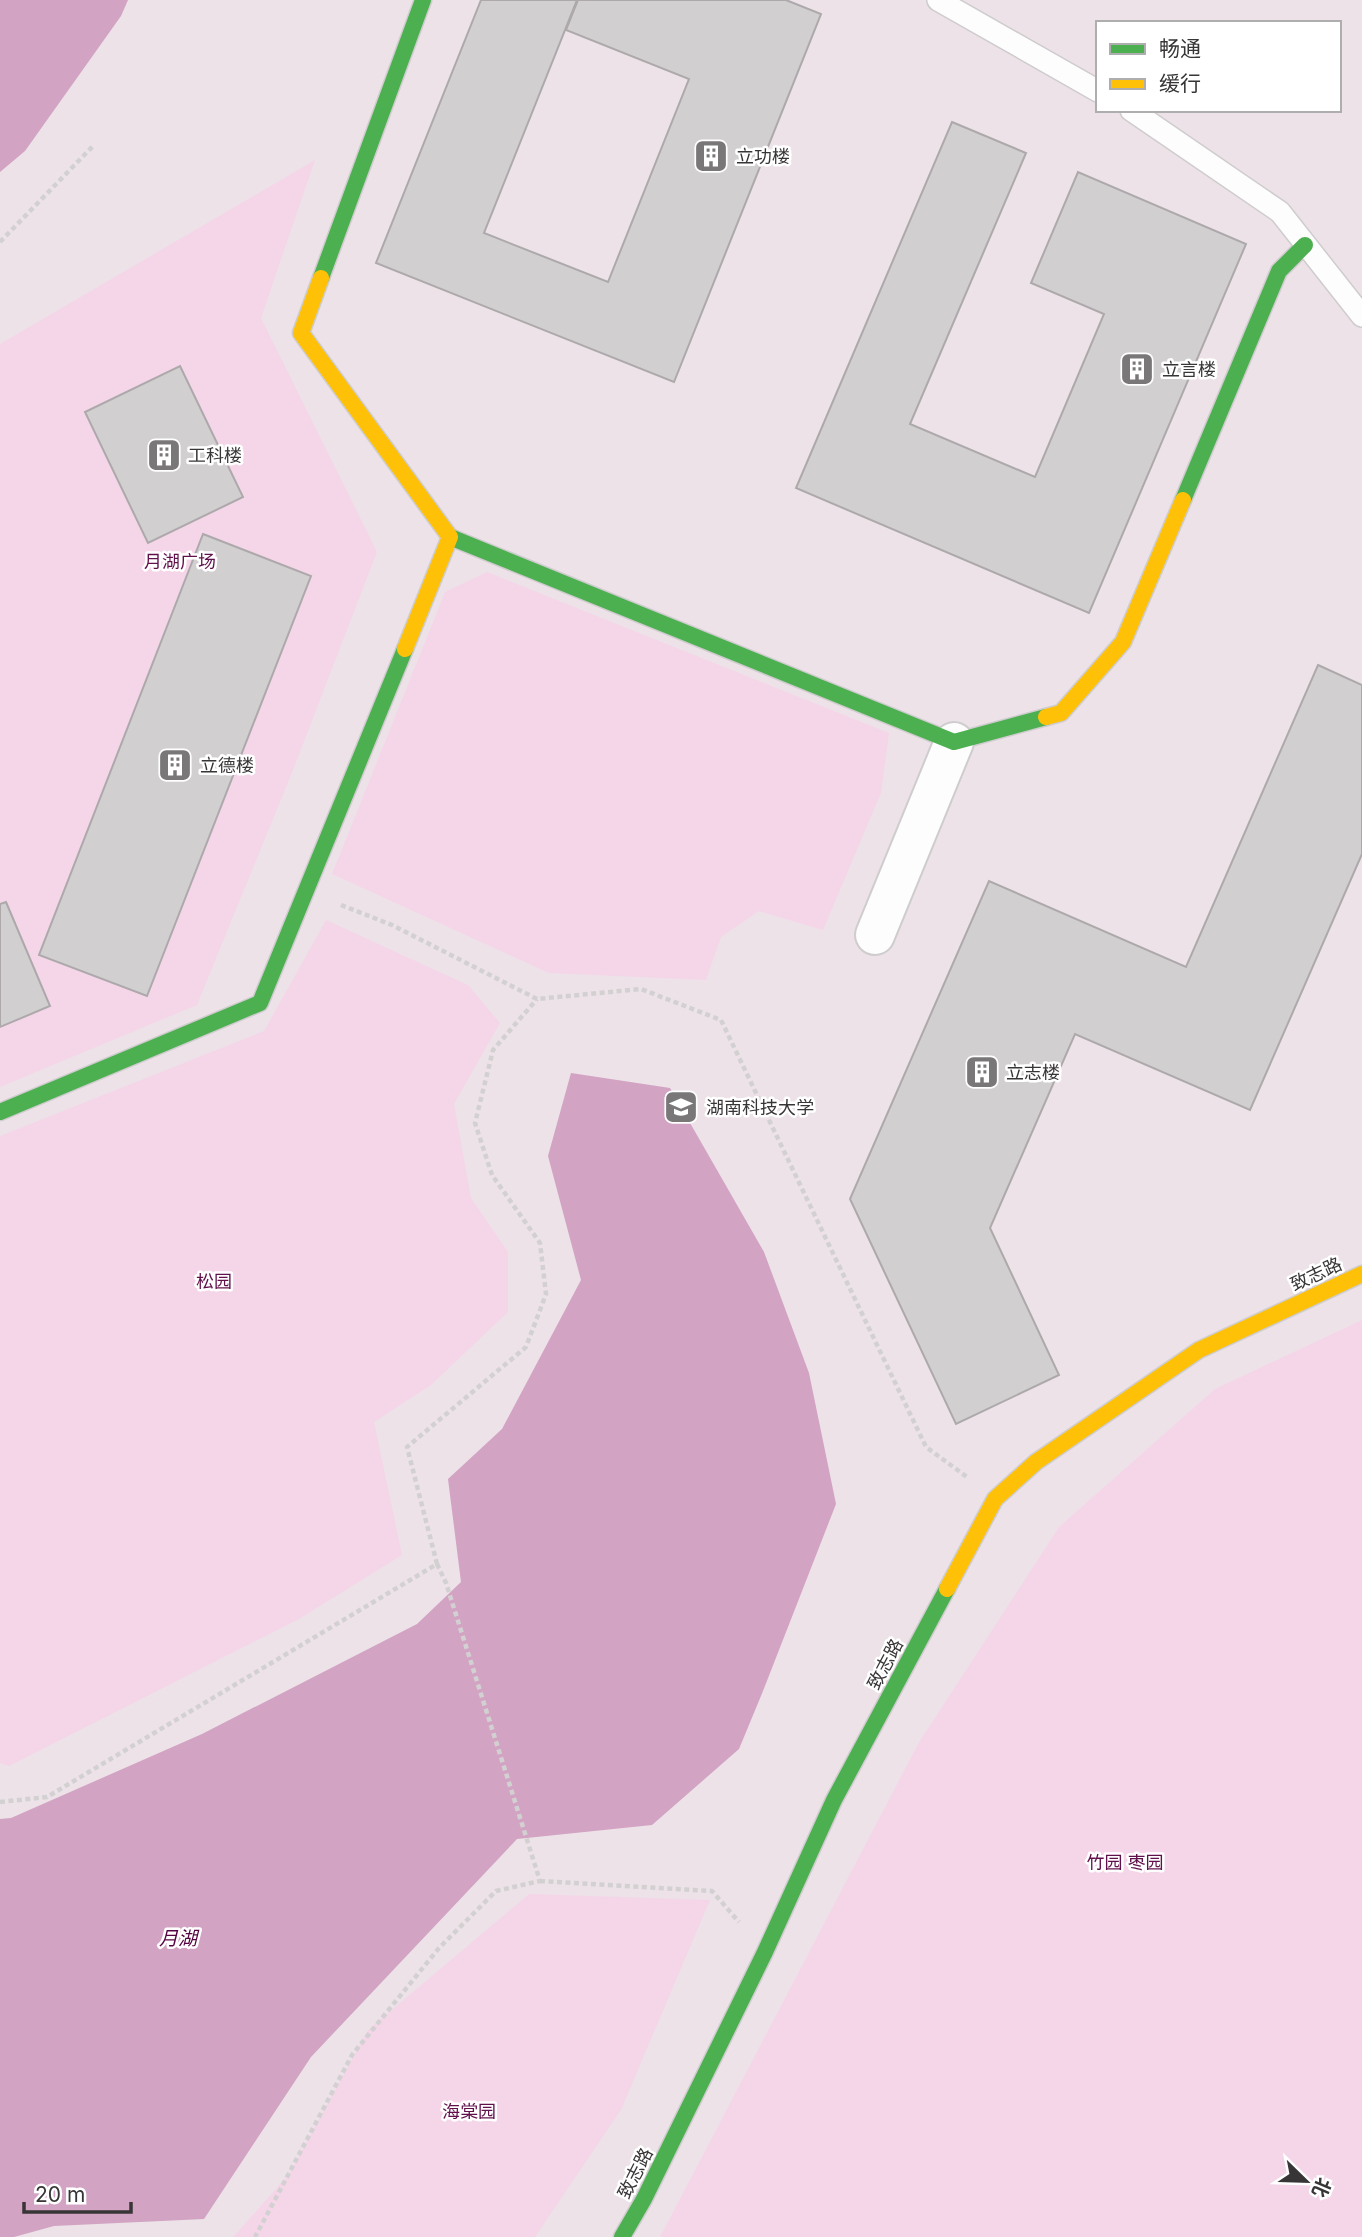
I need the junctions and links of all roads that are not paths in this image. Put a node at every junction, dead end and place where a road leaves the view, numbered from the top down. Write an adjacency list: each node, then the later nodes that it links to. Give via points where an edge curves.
1 (423, 0): 7 (street, via 301,333)
2 (938, 0): 3 (lane)
3 (1096, 90)
4 (1134, 112): 5 (lane, via 1280,212)
5 (1305, 245): 6 (lane); 8 (street, via 1279,271 1124,642 1061,713)
6 (1362, 316)
7 (450, 537): 8 (street); 10 (street, via 260,1003)
8 (954, 742): 9 (street)
9 (875, 935)
10 (0, 1112)
11 (1362, 1274): 12 (street, 致志路, via 1199,1350 1036,1462 995,1499 834,1800 765,1952)
12 (622, 2237)

